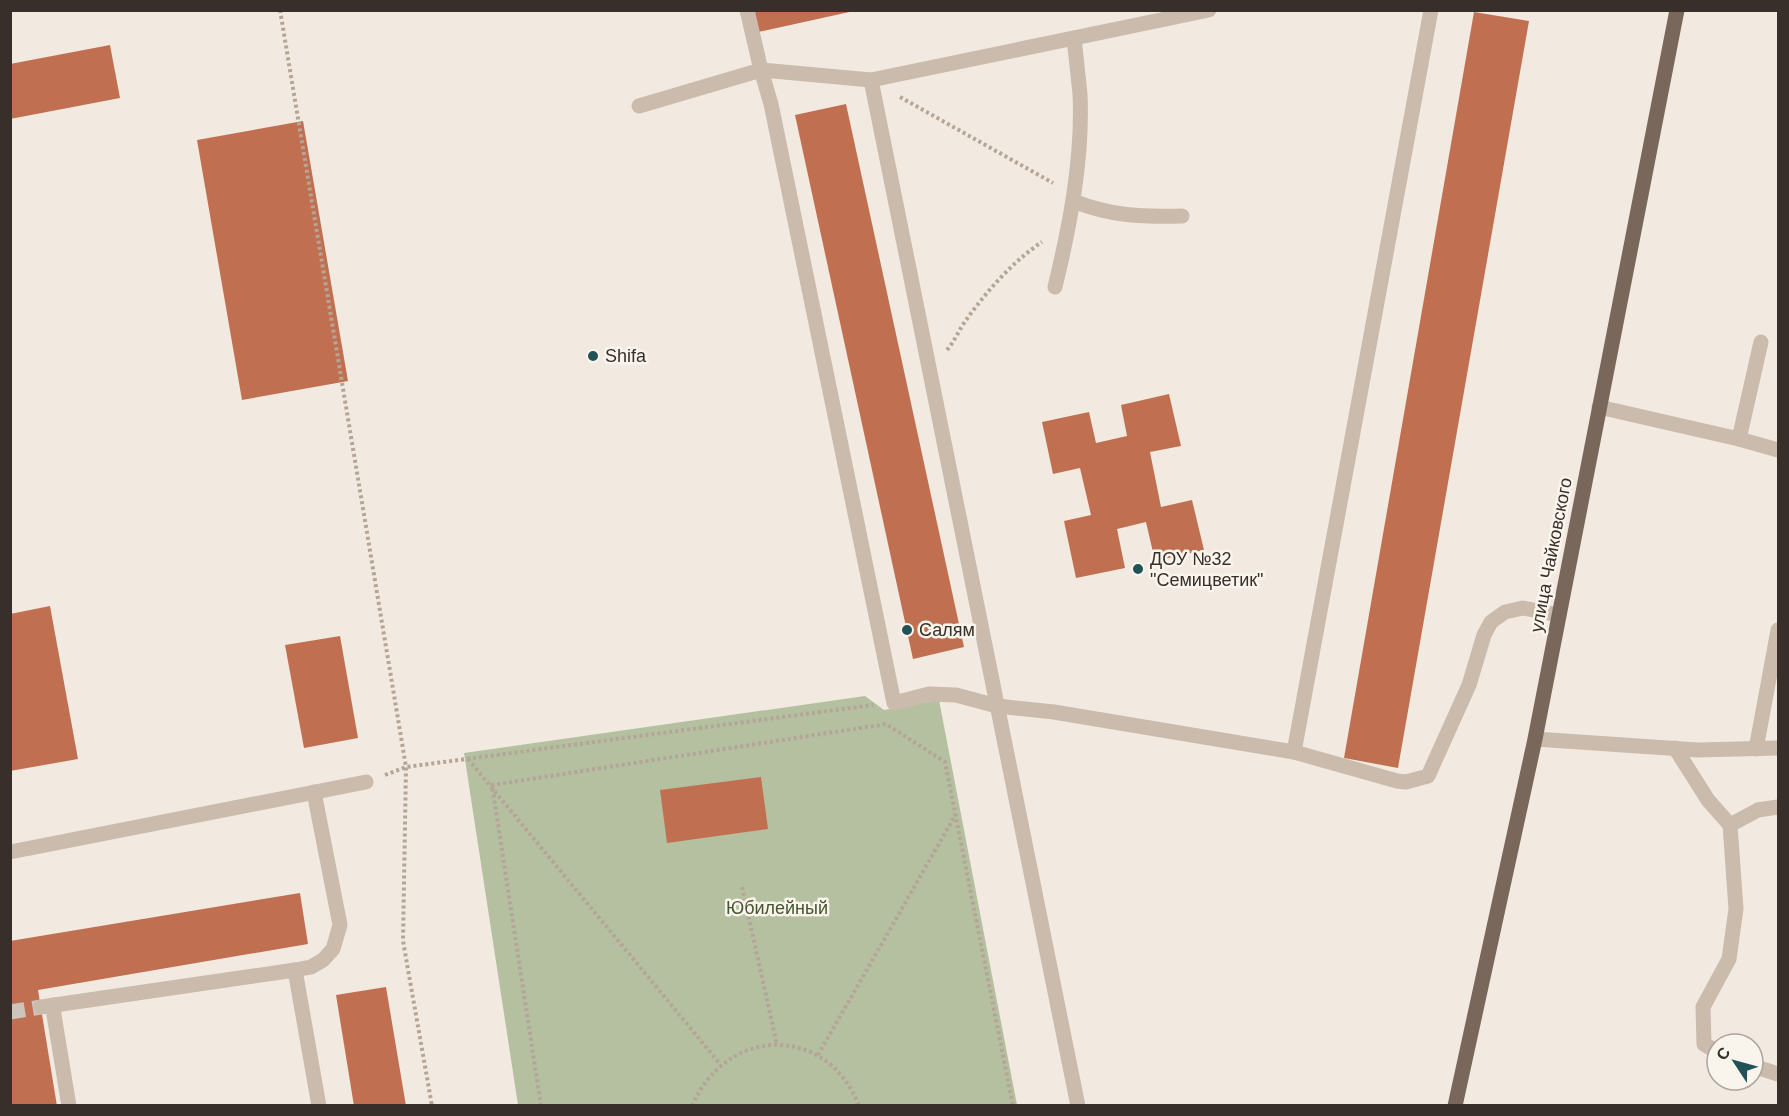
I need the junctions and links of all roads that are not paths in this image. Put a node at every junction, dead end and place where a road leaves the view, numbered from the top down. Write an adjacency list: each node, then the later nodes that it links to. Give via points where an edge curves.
1 (747, 10): 6 (street)
2 (1209, 10): 5 (street)
3 (1431, 10): 23 (street)
4 (1677, 10): 13 (main road, улица Чайковского)
5 (1074, 38): 7 (street); 9 (street, via 1080,106)
6 (760, 70): 7 (street); 8 (street); 18 (street, via 773,115 894,703 943,694)
7 (871, 80): 18 (street)
8 (639, 106)
9 (1073, 198): 10 (street, via 1095,210 1116,215); 11 (street)
10 (1182, 216)
11 (1055, 287)
12 (1761, 342): 14 (street)
13 (1599, 407): 14 (street); 16 (main road, улица Чайковского)
14 (1739, 439): 15 (street)
15 (1779, 450)
16 (1559, 615): 19 (main road, улица Чайковского); 23 (street, via 1523,608 1505,612 1491,622 1469,685 1428,776 1410,782 1397,781)
17 (1779, 630): 22 (street)
18 (996, 706): 23 (street); 33 (street)
19 (1534, 739): 20 (street); 34 (main road, улица Чайковского)
20 (1675, 748): 22 (street); 27 (street, via 1708,800)
21 (1779, 748): 22 (street)
22 (1756, 749)
23 (1294, 752)
24 (366, 782): 25 (street)
25 (314, 792): 28 (street); 29 (street, via 340,925 333,950 323,960)
26 (1779, 807): 27 (street, via 1758,810)
27 (1730, 825): 30 (street, via 1736,909 1729,959 1703,1007)
28 (10, 852)
29 (295, 970): 31 (street, via 47,1006 54,1015); 32 (street)
30 (1705, 1045)
31 (69, 1106)
32 (319, 1106)
33 (1078, 1106)
34 (1455, 1106)

